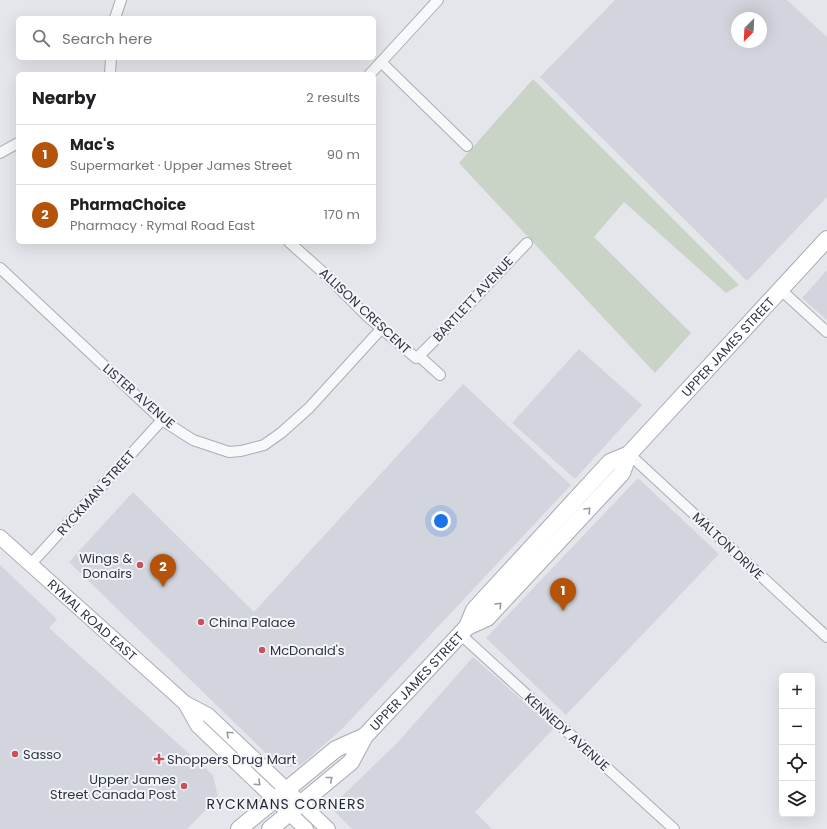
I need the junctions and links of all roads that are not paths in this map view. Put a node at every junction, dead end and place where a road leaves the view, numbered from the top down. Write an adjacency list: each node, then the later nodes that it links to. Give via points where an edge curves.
1 (121, 0): 3 (street)
2 (438, 0): 5 (street)
3 (116, 16)
4 (111, 60): 6 (street)
5 (381, 62): 7 (street); 9 (street)
6 (110, 72)
7 (372, 72)
8 (16, 144): 10 (street)
9 (467, 146)
10 (0, 153)
11 (827, 240): 15 (main road, UPPER JAMES STREET)
12 (527, 243): 18 (street, BARTLETT AVENUE)
13 (291, 244): 16 (street, ALLISON CRESCENT)
14 (0, 268): 20 (street, LISTER AVENUE)
15 (781, 290): 17 (street); 21 (main road, UPPER JAMES STREET)
16 (381, 329): 18 (street, ALLISON CRESCENT, via 416,358); 20 (street, LISTER AVENUE, via 309,408 264,445 229,452 193,440)
17 (827, 332)
18 (419, 356): 19 (street, ALLISON CRESCENT)
19 (440, 375)
20 (162, 420): 23 (street, RYCKMAN STREET)
21 (629, 454): 24 (main road, UPPER JAMES STREET, via 610,462 600,472 474,610); 25 (street, MALTON DRIVE)
22 (0, 537): 23 (main road, RYMAL ROAD EAST)
23 (30, 566): 27 (main road, RYMAL ROAD EAST, via 185,703 208,715)
24 (464, 630): 26 (main road, UPPER JAMES STREET); 33 (street, KENNEDY AVENUE)
25 (827, 637)
26 (365, 736): 27 (main road, UPPER JAMES STREET, via 336,749); 28 (main road, UPPER JAMES STREET, one-way to 26, via 351,762)
27 (282, 795): 28 (main road, RYMAL ROAD EAST); 29 (main road, UPPER JAMES STREET)
28 (295, 808): 30 (main road, UPPER JAMES STREET); 31 (main road, RYMAL ROAD EAST); 32 (main road, RYMAL ROAD EAST)
29 (239, 829)
30 (270, 829)
31 (306, 829)
32 (328, 829)
33 (674, 829)

